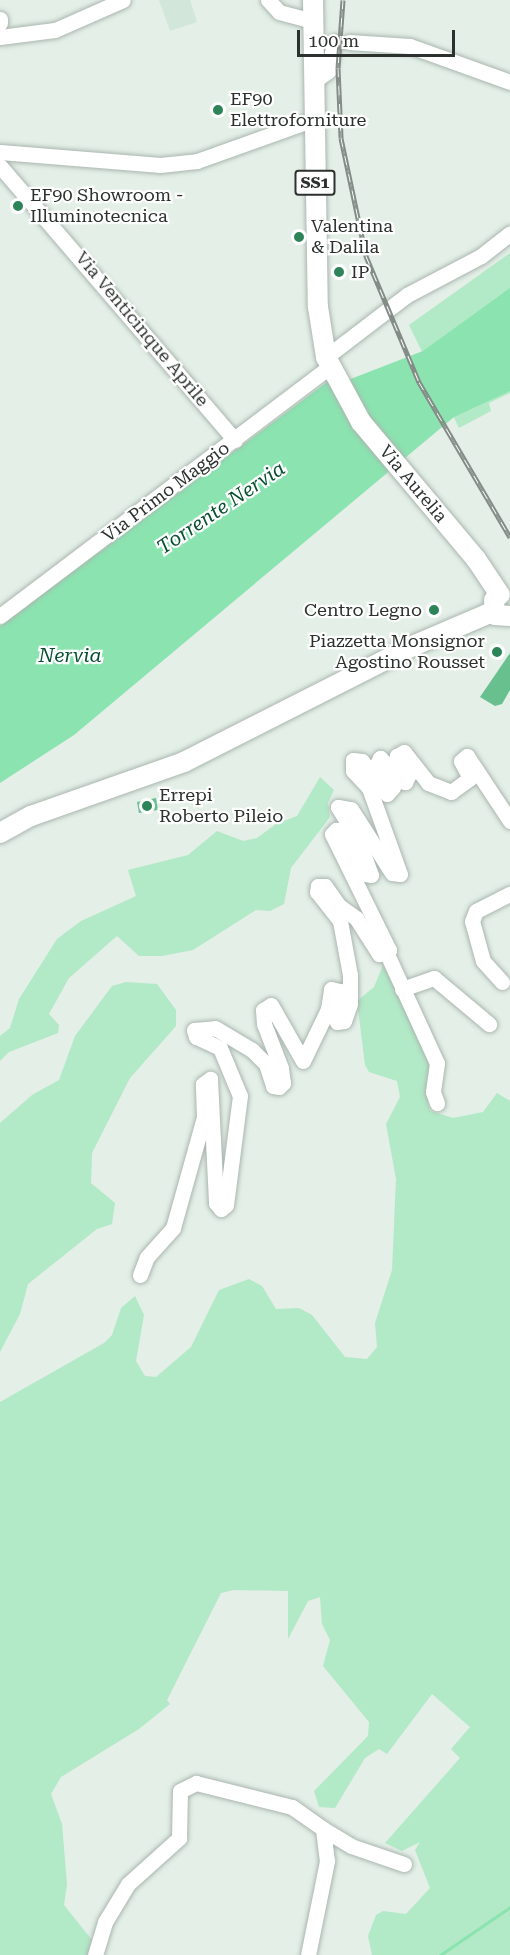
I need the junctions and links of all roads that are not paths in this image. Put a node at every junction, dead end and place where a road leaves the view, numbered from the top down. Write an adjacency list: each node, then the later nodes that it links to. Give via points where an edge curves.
1 (123, 0): 5 (street, via 55,30)
2 (313, 0): 4 (main road, SS1)
3 (270, 2): 4 (street, via 288,15)
4 (313, 21): 6 (main road, SS1)
5 (0, 37)
6 (313, 82): 7 (street, via 328,71 342,42 410,46); 8 (main road, SS1)
7 (510, 82)
8 (314, 119): 9 (street, via 197,161 160,165); 12 (main road, SS1, via 318,307)
9 (0, 152)
10 (0, 165): 13 (street, Via Venticinque Aprile)
11 (510, 233): 12 (street, Via Primo Maggio, via 481,256 407,295)
12 (329, 364): 13 (street, Via Primo Maggio); 14 (main road, Via Aurelia / SS1, via 349,405 477,560)
13 (235, 440): 15 (street, Via Primo Maggio)
14 (501, 605): 17 (main road, via 221,744 148,777 31,816)
15 (0, 616)
16 (510, 823): 19 (street, via 466,756 461,760 470,778 451,792 428,783 404,752 397,756 409,774 405,782 380,758 377,764 393,787 387,794 362,761 353,760 353,771 369,788 400,874 392,873 351,809 338,807 360,844 371,875 365,874 344,836 336,830 332,834 389,946)
17 (0, 833)
18 (510, 894): 20 (street, via 476,911 472,921 483,961)
19 (387, 954): 21 (street); 24 (street, via 378,952 367,931 319,885 318,892 340,921 350,975 344,1021 334,1019 340,991 333,987 303,1061 273,1006 265,1007 264,1024 281,1068 283,1083 279,1087 273,1086 266,1064 252,1050 215,1028 194,1030 196,1037 220,1048 240,1096 226,1205 221,1209 216,1203 210,1079 203,1084 204,1117 172,1228 147,1257)
20 (502, 982)
21 (402, 989): 22 (street, via 434,978); 23 (street, via 437,1063 433,1092)
22 (489, 1024)
23 (437, 1103)
24 (140, 1275)
25 (323, 1829): 26 (street, via 351,1846); 27 (street, via 292,1807 235,1789 186,1786 178,1798 182,1834 128,1884 105,1922); 28 (street, via 327,1861)
26 (404, 1864)
27 (95, 1955)
28 (308, 1955)

